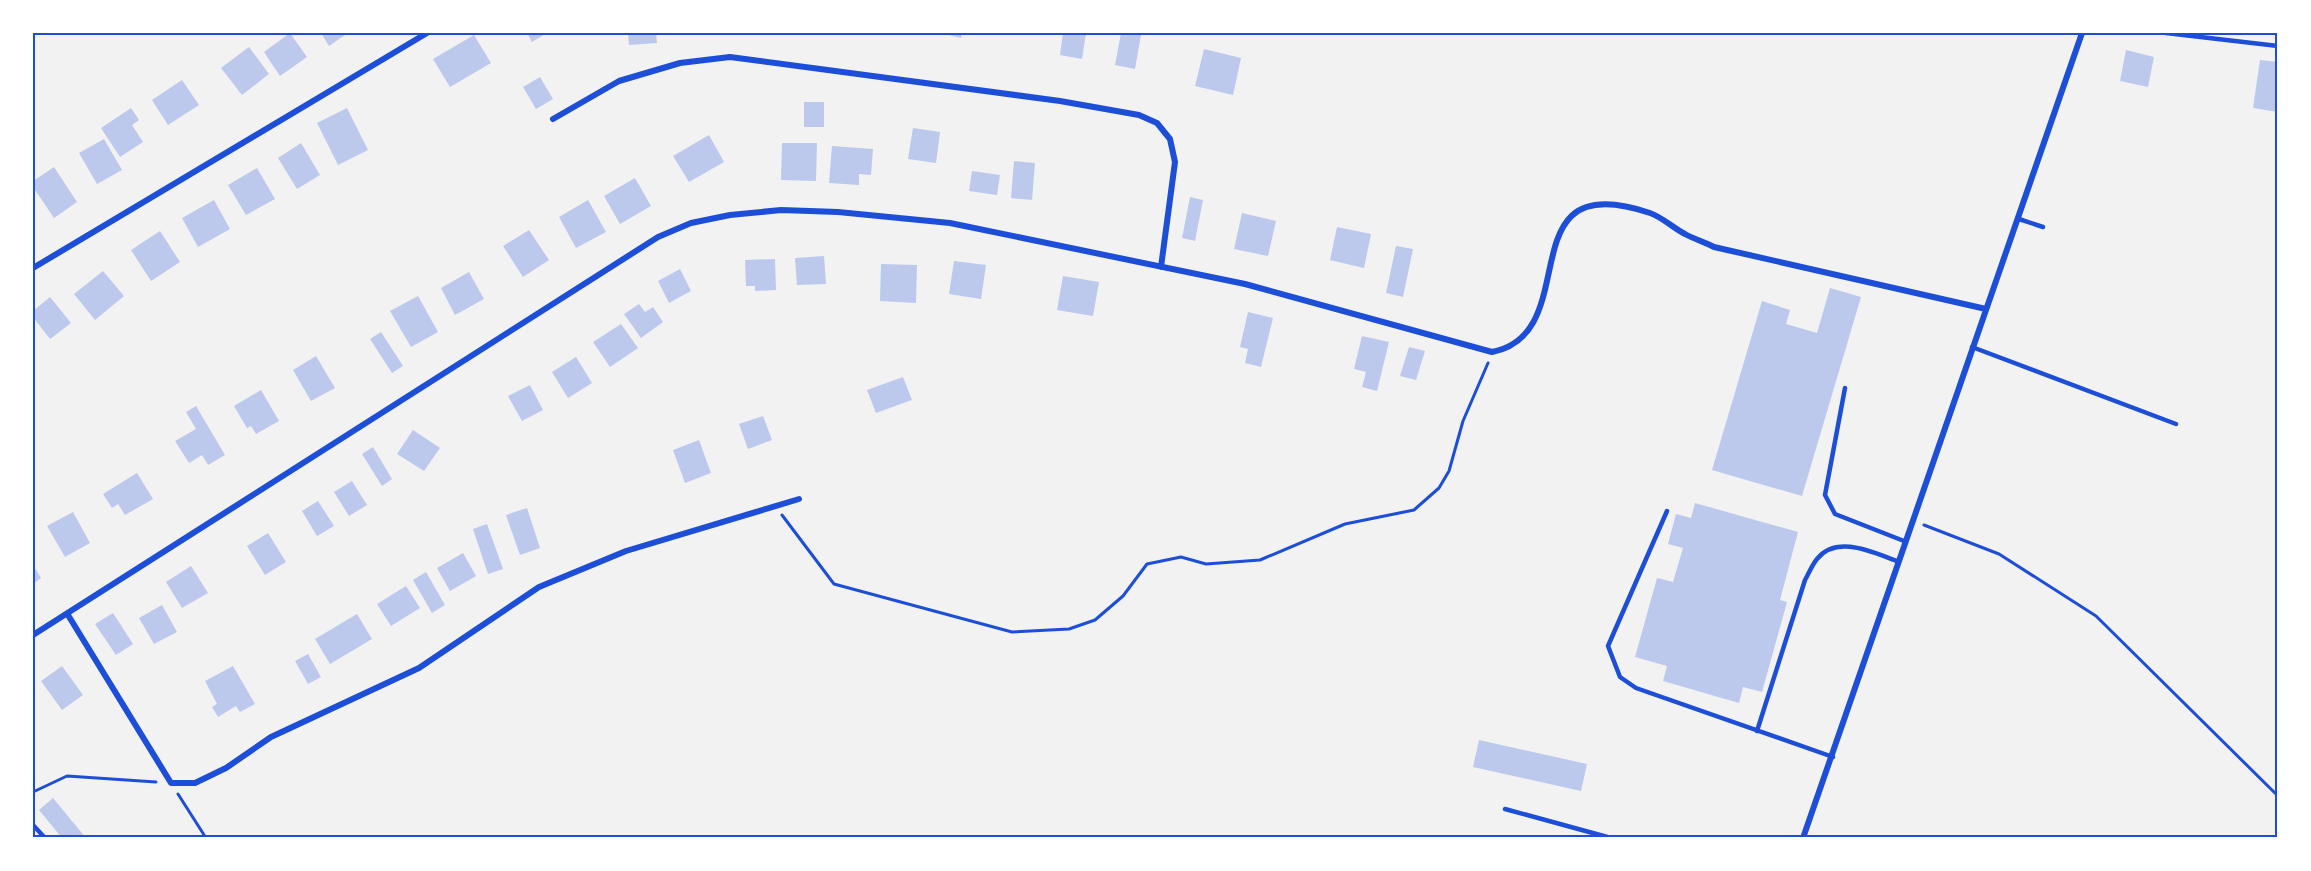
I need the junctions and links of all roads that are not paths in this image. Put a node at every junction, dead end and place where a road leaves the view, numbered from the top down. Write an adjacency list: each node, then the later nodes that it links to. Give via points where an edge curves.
1 (427, 33): 9 (street)
2 (2082, 33): 6 (street)
3 (2166, 33): 4 (lane)
4 (2278, 46)
5 (554, 119): 8 (street, via 620,81 680,63 730,57 1060,101 1140,116 1157,123 1170,139 1175,162)
6 (2019, 219): 7 (lane); 10 (street)
7 (2043, 227)
8 (1161, 267): 10 (street, via 1245,284 1492,352 1517,344 1528,333 1563,225 1587,204 1604,202 1651,213 1714,247); 18 (street, via 950,223 860,214 781,210 692,223 658,237)
9 (33, 268)
10 (1986, 309): 11 (street)
11 (1972, 347): 13 (lane); 16 (street)
12 (1845, 388): 16 (lane, via 1825,495 1835,514)
13 (2176, 424)
14 (799, 499): 18 (street, via 626,551 540,587 419,668 271,737 226,768 195,783 171,783)
15 (1667, 511): 20 (lane, via 1608,646 1614,663 1620,677 1636,688)
16 (1904, 541): 17 (street)
17 (1897, 561): 20 (lane, via 1863,549 1836,547 1818,558 1805,580); 21 (street)
18 (68, 615): 19 (street)
19 (33, 635)
20 (1757, 731): 21 (lane)
21 (1833, 757): 26 (street)
22 (1505, 809): 25 (lane)
23 (33, 825): 24 (lane)
24 (45, 838)
25 (1611, 838)
26 (1803, 838)

